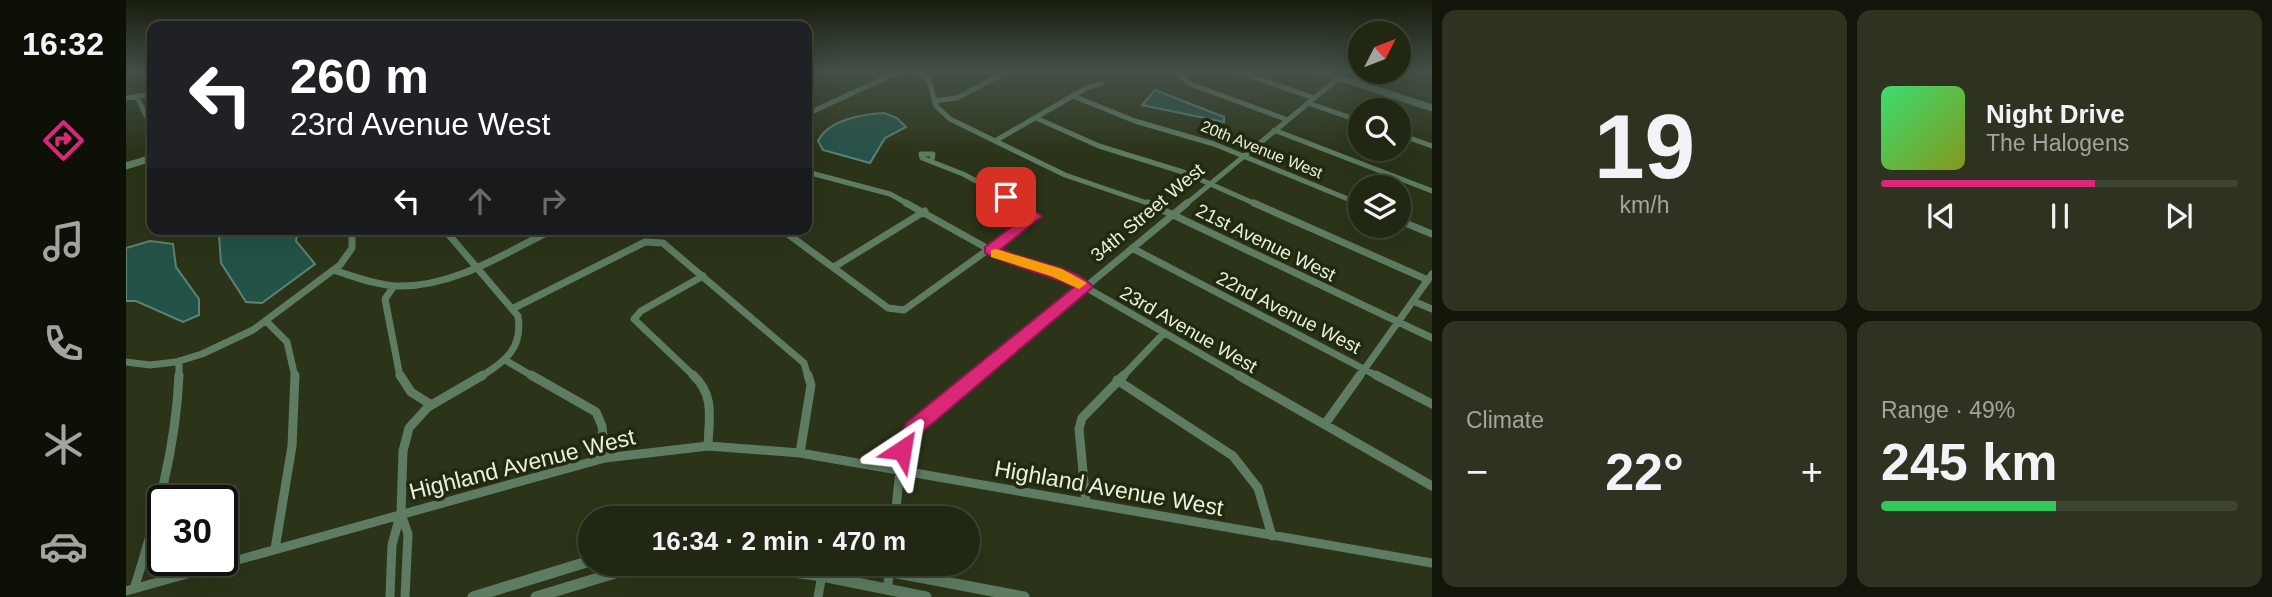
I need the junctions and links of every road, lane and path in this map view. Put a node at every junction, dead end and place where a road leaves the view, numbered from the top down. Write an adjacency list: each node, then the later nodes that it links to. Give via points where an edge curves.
1 (138, 99): 14 (street)
2 (840, 99): 12 (street)
3 (950, 99): 10 (street)
4 (1068, 99): 15 (street)
5 (1080, 99): 21 (street, 20th Avenue West)
6 (1231, 99): 16 (street)
7 (1308, 99): 9 (street)
8 (1404, 99): 11 (street)
9 (1311, 100): 13 (street); 16 (street, 34th Street West)
10 (934, 101): 19 (street, 21st Avenue West, via 947,117)
11 (1432, 108)
12 (812, 112)
13 (1348, 116)
14 (147, 118)
15 (1036, 118): 19 (street); 26 (street, via 1099,146)
16 (1288, 120): 17 (street, 34th Street West)
17 (1275, 130): 21 (street, 34th Street West); 27 (street)
18 (1411, 139): 20 (street)
19 (995, 141): 30 (street, 21st Avenue West, via 1065,175)
20 (1432, 146)
21 (1243, 156): 26 (street, 34th Street West); 28 (street, 20th Avenue West)
22 (147, 160): 24 (street)
23 (932, 160): 38 (street, via 1028,208 1035,216)
24 (126, 166)
25 (812, 173): 29 (street, 23rd Avenue West, via 879,190)
26 (1209, 183): 30 (street, 34th Street West); 43 (street)
27 (1432, 191)
28 (1348, 199)
29 (925, 211): 38 (street, 23rd Avenue West); 40 (street)
30 (1173, 214): 37 (street, 34th Street West); 50 (street, 21st Avenue West)
31 (1411, 225): 32 (street)
32 (1432, 234)
33 (352, 235): 41 (street, via 351,250)
34 (449, 235): 39 (street)
35 (541, 235): 39 (street)
36 (789, 235): 40 (street)
37 (1132, 248): 45 (street, 34th Street West); 56 (street, 22nd Avenue West)
38 (990, 250): 40 (street, via 898,312); 45 (street, 23rd Avenue West)
39 (475, 266): 44 (street, via 428,284); 47 (street)
40 (834, 267)
41 (333, 270): 44 (street); 49 (street)
42 (703, 276): 47 (street, via 663,243 645,242); 61 (street, via 634,319 705,386 710,403); 62 (street, via 798,356 808,370 811,385)
43 (1430, 277): 46 (street)
44 (394, 286): 58 (street, via 385,299 401,380)
45 (1085, 287): 51 (street, 23rd Avenue West); 64 (street, 34th Street West, via 913,429 904,443)
46 (1413, 301): 48 (street); 50 (street)
47 (512, 309): 53 (street, via 522,331)
48 (1432, 309)
49 (267, 322): 54 (street); 70 (street, via 289,346 295,390 291,454)
50 (1399, 323): 52 (street, 21st Avenue West); 56 (street)
51 (1164, 333): 57 (street); 60 (street, 23rd Avenue West)
52 (1432, 338)
53 (505, 360): 58 (street); 63 (street, via 596,412)
54 (179, 361): 55 (street); 79 (street, via 172,460)
55 (126, 362)
56 (1365, 369): 59 (street, 22nd Avenue West); 60 (street)
57 (1117, 380): 66 (street, via 1086,410 1079,429); 69 (street, via 1233,456 1258,488)
58 (430, 404): 68 (street, via 414,420 404,442)
59 (1432, 404)
60 (1325, 424): 65 (street, 23rd Avenue West)
61 (708, 446): 62 (street, Highland Avenue West); 63 (street, Highland Avenue West)
62 (800, 453): 64 (street, Highland Avenue West)
63 (605, 458): 68 (street, Highland Avenue West)
64 (900, 471): 66 (street, Highland Avenue West); 67 (street, 34th Street West)
65 (1432, 486)
66 (1086, 503): 69 (street, Highland Avenue West)
67 (896, 506)
68 (401, 514): 70 (street, Highland Avenue West); 80 (street, via 392,539); 81 (street, via 408,534)
69 (1272, 536): 71 (street, Highland Avenue West)
70 (275, 549): 79 (street, Highland Avenue West)
71 (1432, 564)
72 (578, 565): 82 (street)
73 (605, 576): 83 (street)
74 (822, 576): 84 (street)
75 (843, 576): 78 (street)
76 (889, 576): 78 (street)
77 (930, 576): 86 (street)
78 (887, 589): 85 (street)
79 (130, 590)
80 (390, 597)
81 (405, 597)
82 (473, 597)
83 (536, 597)
84 (818, 597)
85 (926, 597)
86 (1024, 597)

